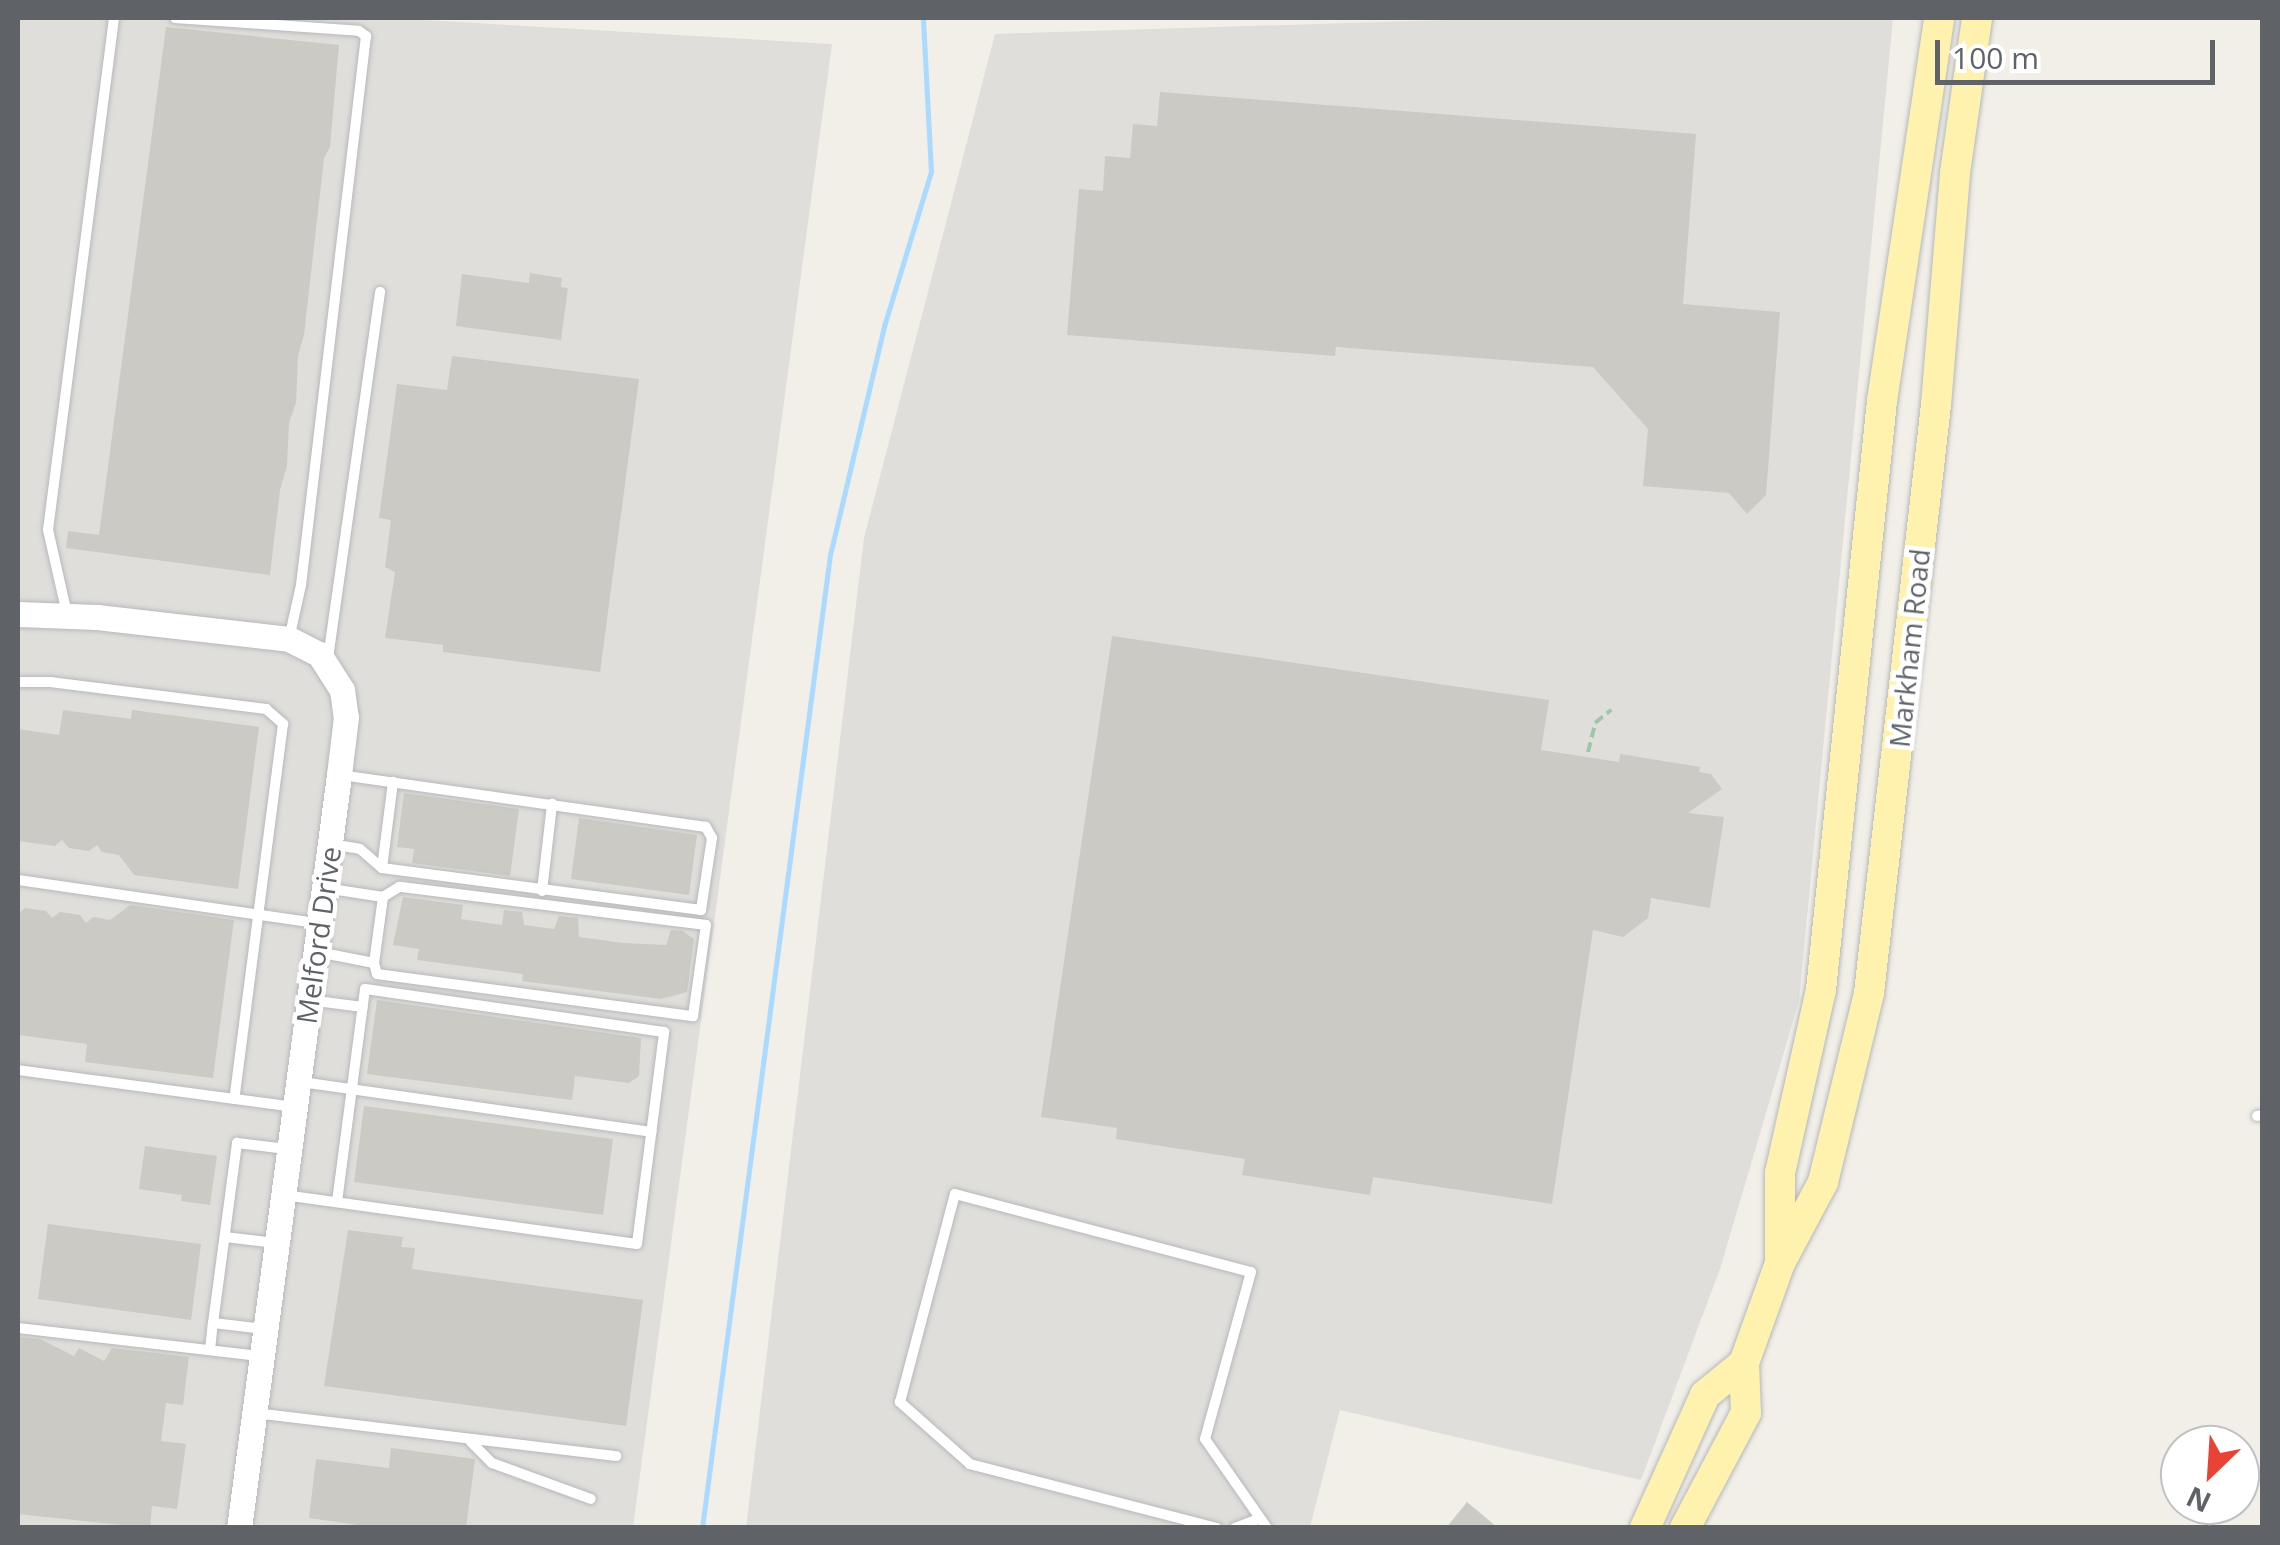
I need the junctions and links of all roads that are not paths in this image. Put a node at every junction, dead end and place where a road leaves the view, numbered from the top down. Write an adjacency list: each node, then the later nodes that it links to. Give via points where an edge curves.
1 (114, 18): 7 (lane, via 48,530)
2 (175, 18): 8 (lane, via 366,36)
3 (1939, 18): 36 (main road, Markham Road, via 1882,401 1821,990 1780,1173)
4 (1977, 18): 36 (main road, Markham Road, via 1869,993 1823,1182)
5 (380, 292): 9 (lane)
6 (18, 614): 7 (street)
7 (66, 614): 8 (street)
8 (289, 640): 9 (street, via 308,646)
9 (327, 664): 11 (street, Melford Drive, via 338,679 346,716)
10 (18, 682): 20 (lane, via 278,715 284,739)
11 (339, 775): 12 (lane); 14 (street, Melford Drive)
12 (392, 782): 13 (lane); 15 (lane)
13 (552, 804): 18 (lane); 18 (lane, via 706,828 712,838 701,910)
14 (330, 844): 15 (lane, via 360,849); 17 (street, Melford Drive)
15 (382, 868): 18 (lane)
16 (18, 880): 20 (lane)
17 (324, 888): 19 (lane); 21 (street, Melford Drive)
18 (542, 891)
19 (383, 897): 23 (lane); 23 (lane, via 399,888 706,925 692,1016 376,974)
20 (260, 914): 21 (lane); 29 (lane)
21 (320, 924): 22 (street, Melford Drive)
22 (316, 952): 23 (lane); 24 (street, Melford Drive)
23 (374, 963)
24 (309, 1000): 25 (lane); 28 (street, Melford Drive)
25 (363, 1007): 27 (lane); 30 (lane, via 365,990 664,1032)
26 (18, 1070): 29 (lane)
27 (352, 1089): 28 (lane); 30 (lane); 33 (lane)
28 (297, 1094): 29 (lane); 31 (street, Melford Drive)
29 (234, 1099)
30 (651, 1132): 33 (lane, via 637,1244)
31 (289, 1149): 32 (street, Melford Drive); 34 (lane, via 237,1143)
32 (283, 1195): 33 (lane); 35 (street, Melford Drive)
33 (337, 1202)
34 (225, 1237): 35 (lane); 37 (lane)
35 (277, 1244): 39 (street, Melford Drive)
36 (1780, 1263): 42 (main road, Markham Road)
37 (213, 1323): 39 (lane); 40 (lane)
38 (18, 1328): 40 (lane)
39 (265, 1330): 41 (street, Melford Drive)
40 (210, 1350): 41 (lane)
41 (262, 1356): 43 (street, Melford Drive)
42 (1744, 1363): 51 (main road, Markham Road, via 1705,1396); 52 (main road, Markham Road, via 1746,1413)
43 (254, 1413): 44 (lane); 48 (street, Melford Drive)
44 (471, 1442): 45 (lane); 46 (lane, via 492,1463)
45 (616, 1456)
46 (591, 1499)
47 (1263, 1523): 49 (lane, via 1205,1440 1251,1272 955,1194 900,1402 970,1464); 50 (lane)
48 (239, 1528)
49 (1216, 1528)
50 (1235, 1528)
51 (1644, 1528)
52 (1685, 1528)

